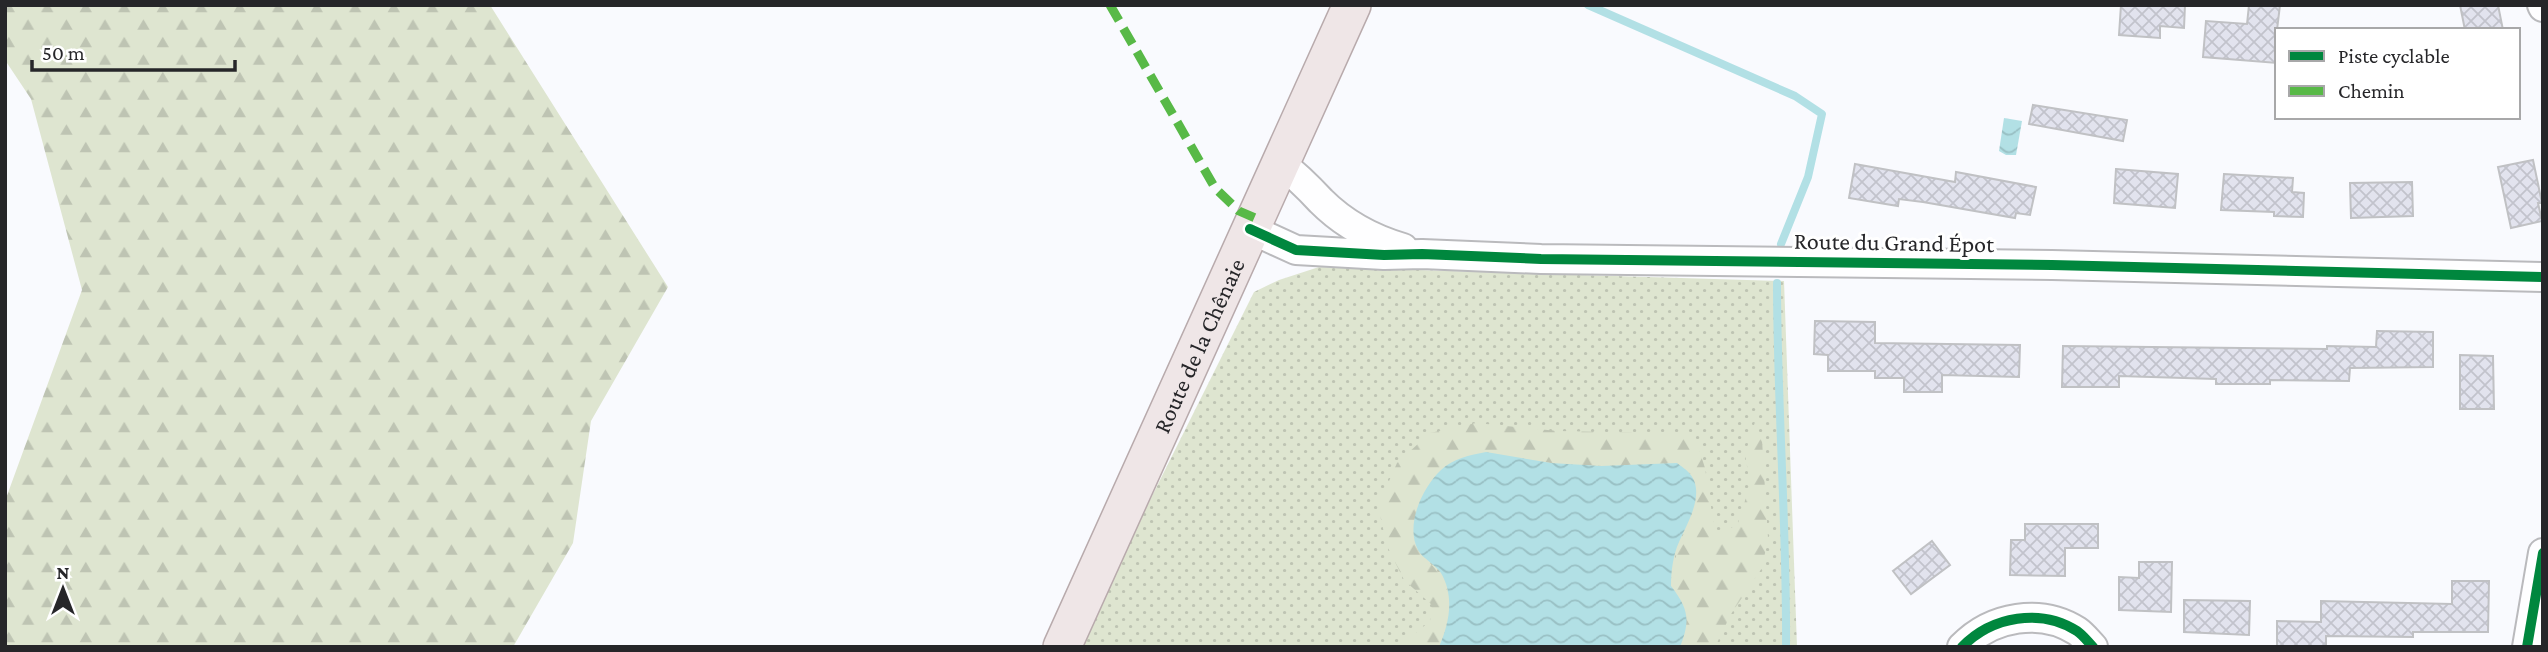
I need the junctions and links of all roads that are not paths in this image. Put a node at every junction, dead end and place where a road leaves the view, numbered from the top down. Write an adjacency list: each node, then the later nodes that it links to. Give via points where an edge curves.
1 (1352, 5): 2 (main road, Route de la Chênaie)
2 (1280, 163): 3 (main road, Route de la Chênaie); 4 (street, Route du Grand Épot, via 1349,224 1379,241)
3 (1250, 229): 4 (street, Route du Grand Épot, via 1296,250); 7 (main road, Route de la Chênaie)
4 (1422, 254): 5 (street, Route du Grand Épot)
5 (2543, 277)
6 (2543, 553): 10 (street)
7 (1062, 647)
8 (1962, 647): 9 (street, via 1990,626 2016,618 2052,620 2079,632)
9 (2093, 647)
10 (2527, 647)

